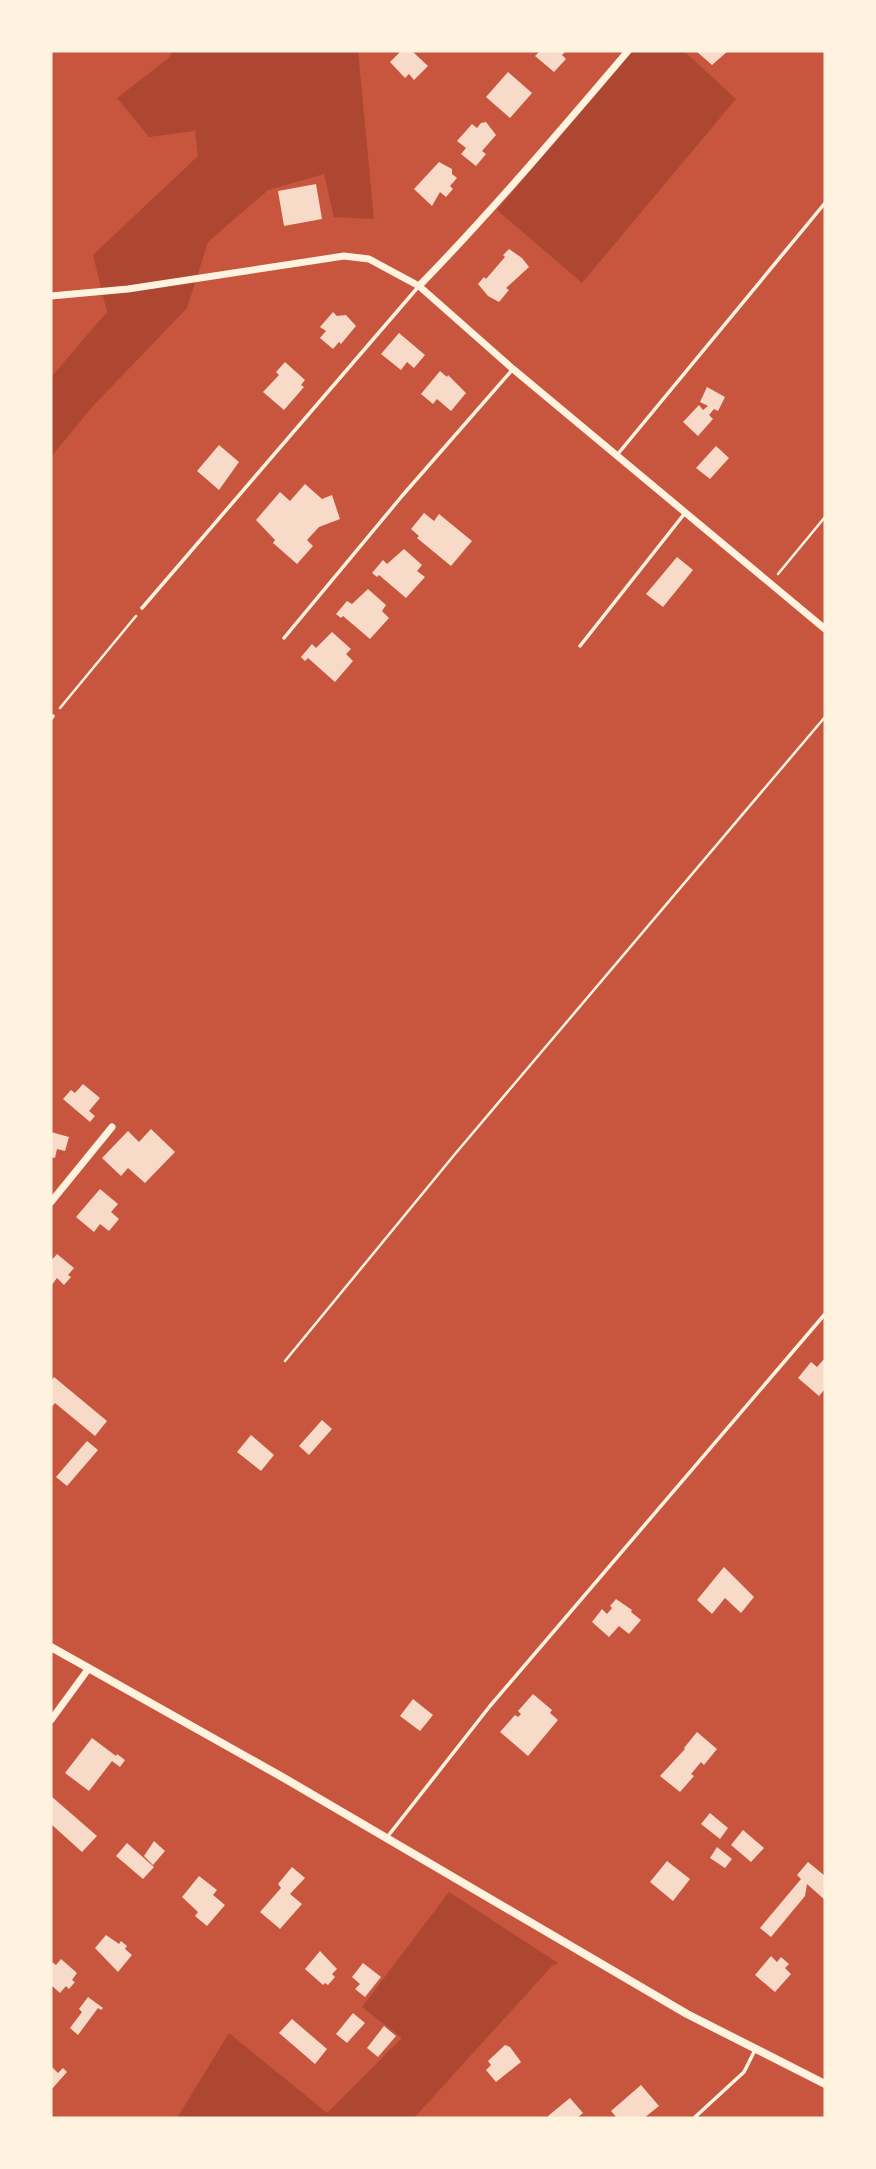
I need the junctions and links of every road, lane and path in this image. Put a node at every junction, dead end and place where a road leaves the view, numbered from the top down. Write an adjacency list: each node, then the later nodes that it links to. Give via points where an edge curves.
1 (628, 51): 3 (street, via 459,247)
2 (825, 203): 6 (lane)
3 (419, 286): 4 (street, via 369,259 344,256); 5 (street); 10 (lane)
4 (51, 296)
5 (513, 369): 6 (street); 12 (lane)
6 (617, 455): 7 (street)
7 (686, 512): 9 (street); 13 (lane)
8 (825, 517): 9 (path)
9 (771, 582): 11 (street)
10 (142, 608): 15 (path)
11 (825, 629)
12 (284, 638)
13 (580, 646)
14 (825, 717): 19 (path)
15 (52, 718)
16 (112, 1127): 17 (street)
17 (51, 1202)
18 (825, 1314): 23 (lane, via 490,1706)
19 (285, 1361)
20 (51, 1647): 21 (street)
21 (89, 1668): 22 (street); 23 (street)
22 (51, 1720)
23 (387, 1838): 24 (street)
24 (755, 2050): 25 (street); 26 (lane, via 744,2072)
25 (825, 2084)
26 (694, 2118)

